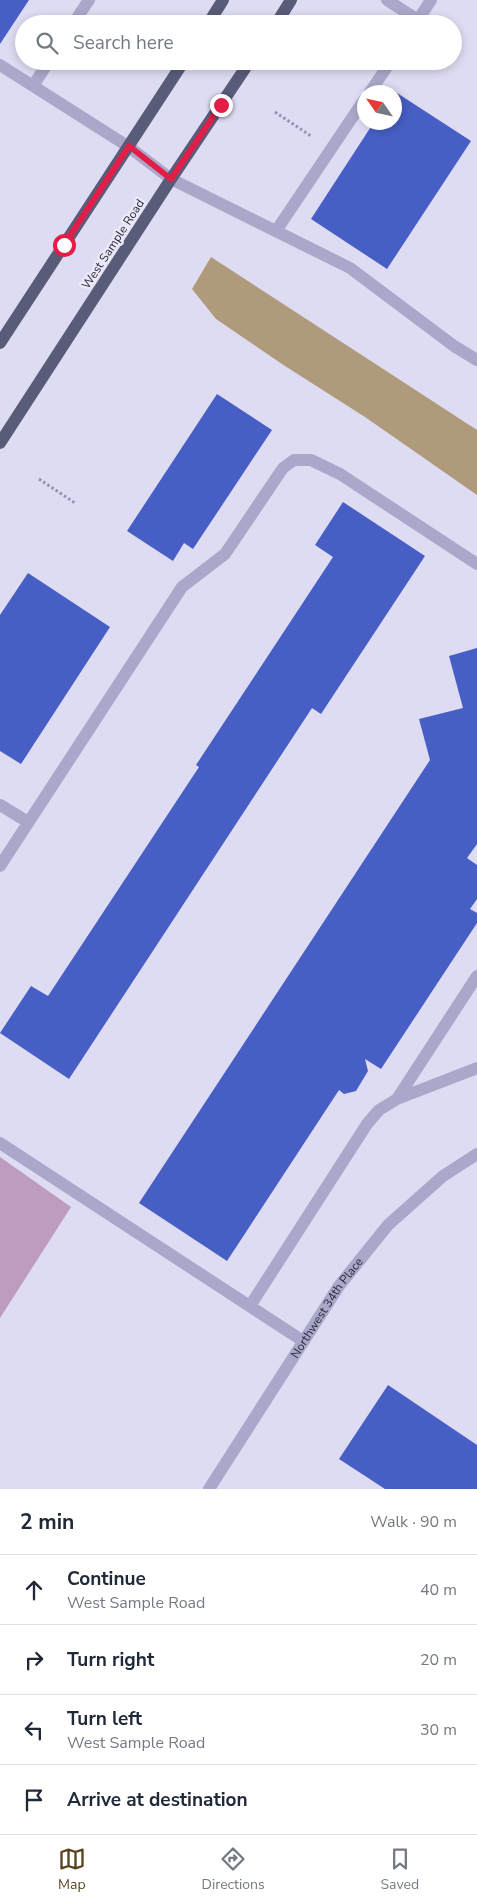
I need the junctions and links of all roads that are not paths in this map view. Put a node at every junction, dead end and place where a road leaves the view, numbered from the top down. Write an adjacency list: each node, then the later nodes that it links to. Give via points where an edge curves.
1 (89, 0): 6 (street)
2 (223, 0): 7 (main road)
3 (292, 0): 8 (main road)
4 (387, 0): 9 (street)
5 (431, 0): 10 (street)
6 (79, 15)
7 (214, 15)
8 (282, 15)
9 (407, 15)
10 (421, 15)
11 (0, 64): 17 (street)
12 (43, 70): 17 (street)
13 (178, 70): 19 (main road)
14 (244, 70): 20 (main road, West Sample Road)
15 (385, 70): 16 (street)
16 (375, 85)
17 (33, 86): 19 (street)
18 (357, 110): 21 (street)
19 (129, 146): 20 (street); 22 (main road)
20 (171, 179): 21 (street); 24 (main road, West Sample Road)
21 (276, 231): 23 (street, via 350,268)
22 (0, 343)
23 (477, 360)
24 (0, 443)
25 (477, 564): 27 (street, via 340,474 311,460 294,460 282,468 225,554 182,587)
26 (0, 805): 27 (street)
27 (28, 822): 28 (street)
28 (0, 866)
29 (477, 976): 31 (street)
30 (477, 1068): 31 (street)
31 (397, 1099): 34 (street, via 379,1110 367,1124)
32 (0, 1143): 34 (street)
33 (477, 1154): 35 (street, Northwest 34th Place, via 443,1176 388,1226 339,1286)
34 (250, 1306): 35 (street)
35 (303, 1341): 36 (street, Northwest 34th Place)
36 (209, 1489)

